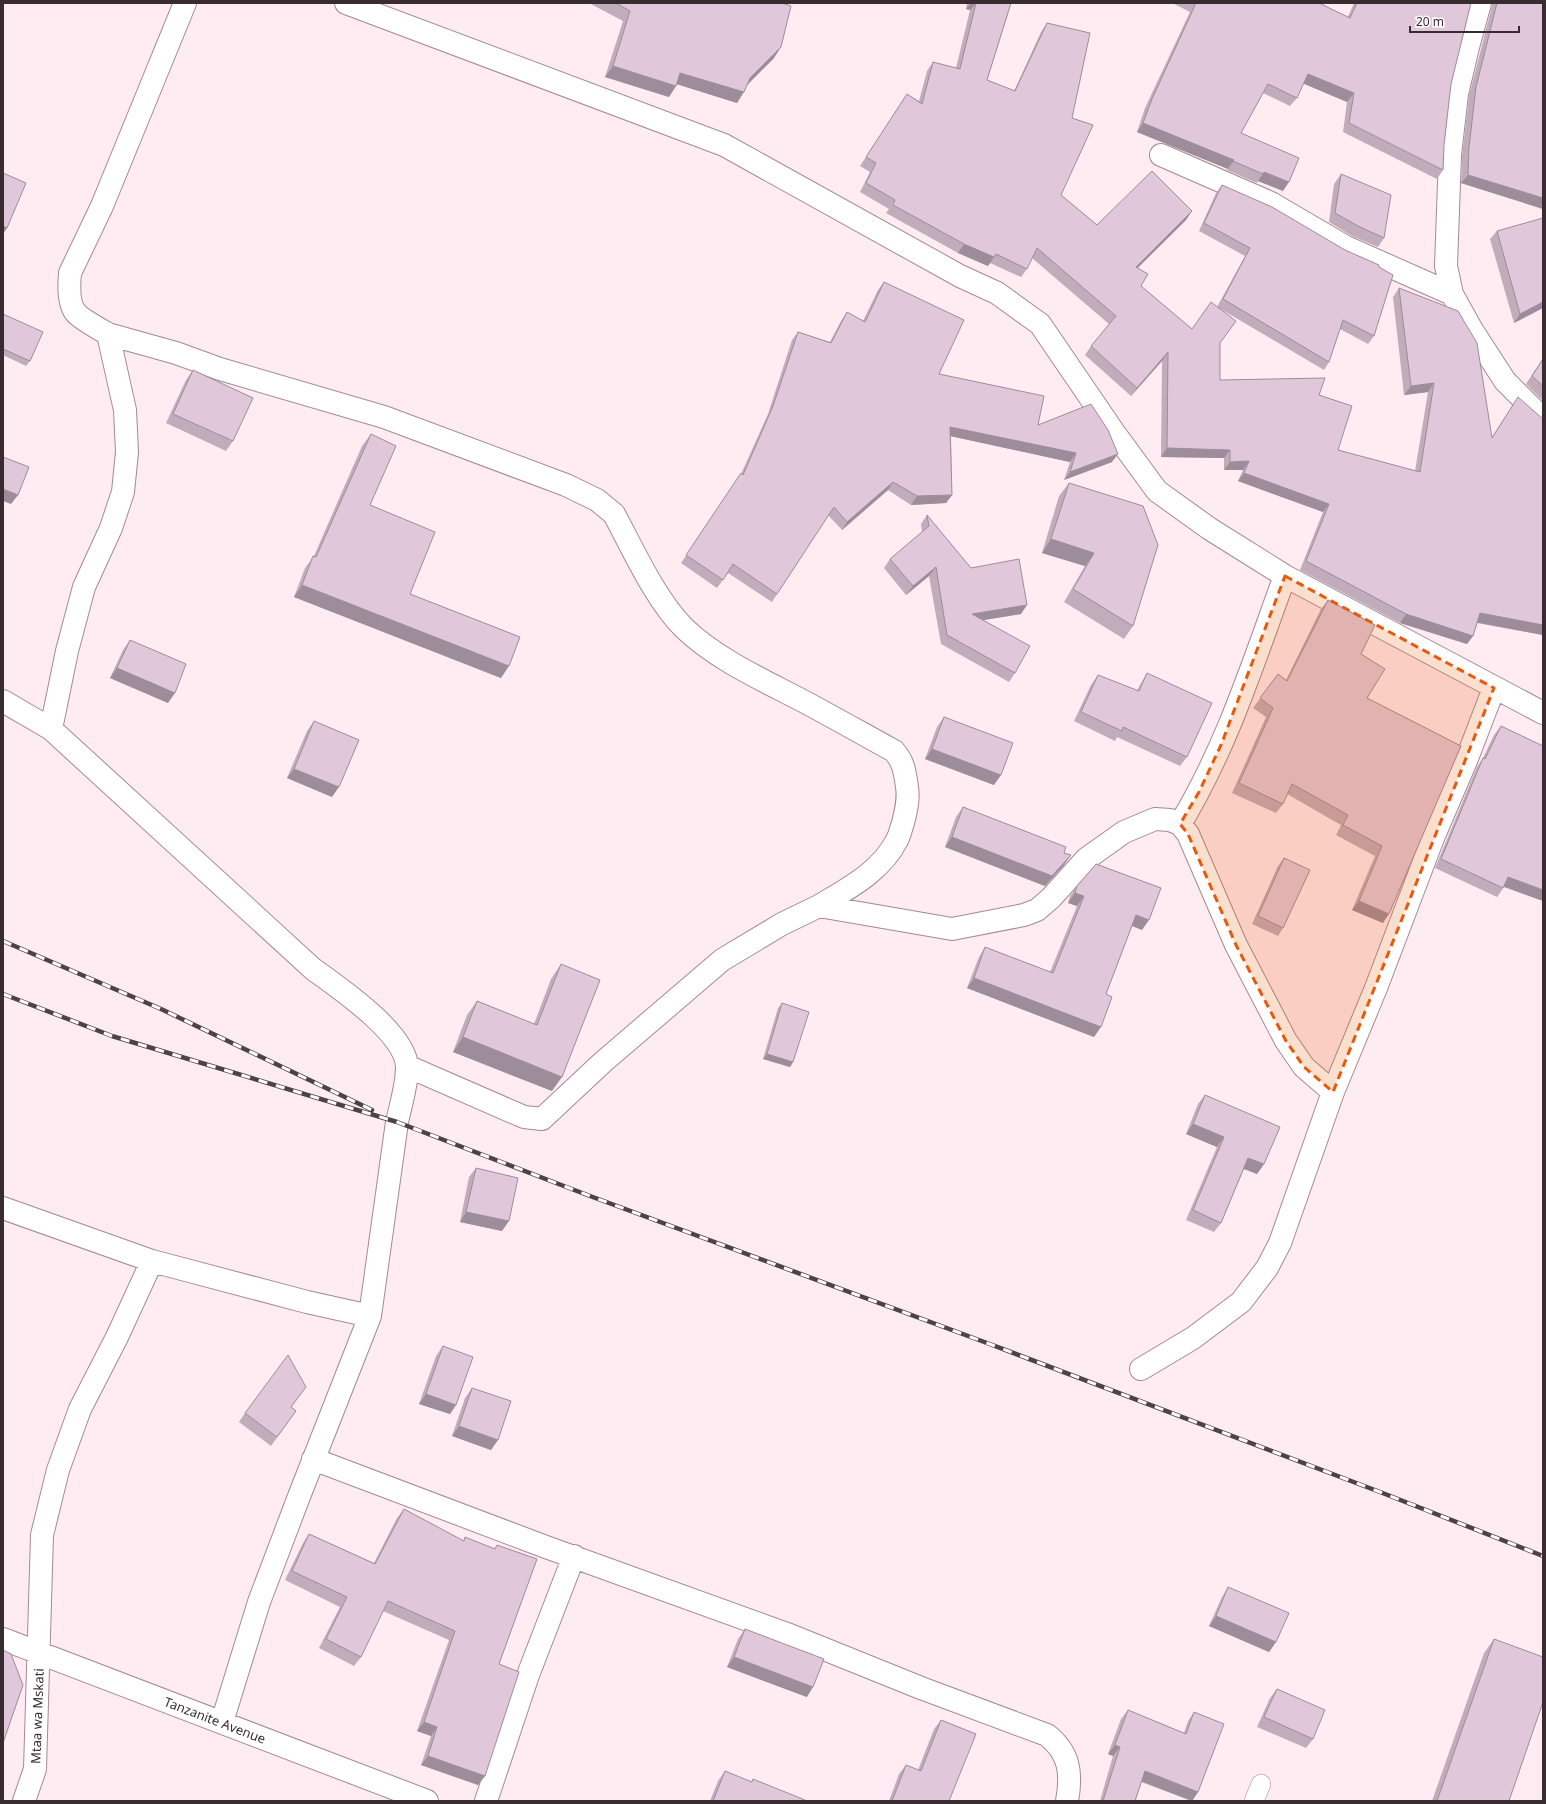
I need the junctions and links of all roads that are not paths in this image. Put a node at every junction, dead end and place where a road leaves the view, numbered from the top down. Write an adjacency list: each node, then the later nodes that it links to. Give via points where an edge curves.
1 (185, 3): 6 (street, via 102,206 70,273 72,306 76,314)
2 (346, 3): 8 (street, via 724,145 960,276 997,293 1040,324 1157,491 1210,529)
3 (1480, 3): 5 (street, via 1457,94 1450,155 1446,266)
4 (1161, 155): 5 (street, via 1270,203 1346,247)
5 (1452, 294): 7 (street, via 1505,381)
6 (108, 334): 12 (street, via 125,410 127,452 123,492 112,528 84,588 66,652); 14 (street, via 384,417 566,485 606,507 614,514 648,576 684,628 750,674 894,751 901,759 908,794 898,840 881,862 862,880)
7 (1543, 417)
8 (1285, 576): 9 (street); 13 (street, via 1221,745 1199,792)
9 (1494, 688): 11 (street); 16 (street)
10 (3, 701): 12 (street)
11 (1543, 712)
12 (51, 729): 15 (street, via 313,969 357,1002 390,1033 401,1049)
13 (1180, 824): 14 (street, via 1155,819 1124,832 1086,859 1037,910 1024,915 952,929); 16 (street, via 1188,834 1236,944 1286,1041 1304,1067)
14 (819, 906): 15 (street, via 782,924 722,960 602,1062 542,1119 524,1117)
15 (407, 1066): 19 (street)
16 (1333, 1092): 20 (street, via 1283,1236 1267,1268 1241,1302 1193,1338)
17 (3, 1208): 18 (street)
18 (152, 1261): 19 (street); 24 (street, Mtaa wa Mskati, via 80,1409 58,1470 42,1535)
19 (370, 1316): 21 (street)
20 (1141, 1370)
21 (313, 1459): 22 (street); 25 (street, via 259,1602)
22 (574, 1556): 28 (street, via 528,1675); 29 (street, via 787,1634 1047,1735 1064,1756 1070,1771)
23 (3, 1639): 24 (street, Tanzanite Avenue)
24 (39, 1654): 25 (street, Tanzanite Avenue); 26 (street, Mtaa wa Mskati, via 35,1769)
25 (222, 1722): 27 (street, Tanzanite Avenue)
26 (24, 1801)
27 (427, 1801)
28 (486, 1801)
29 (1067, 1801)

